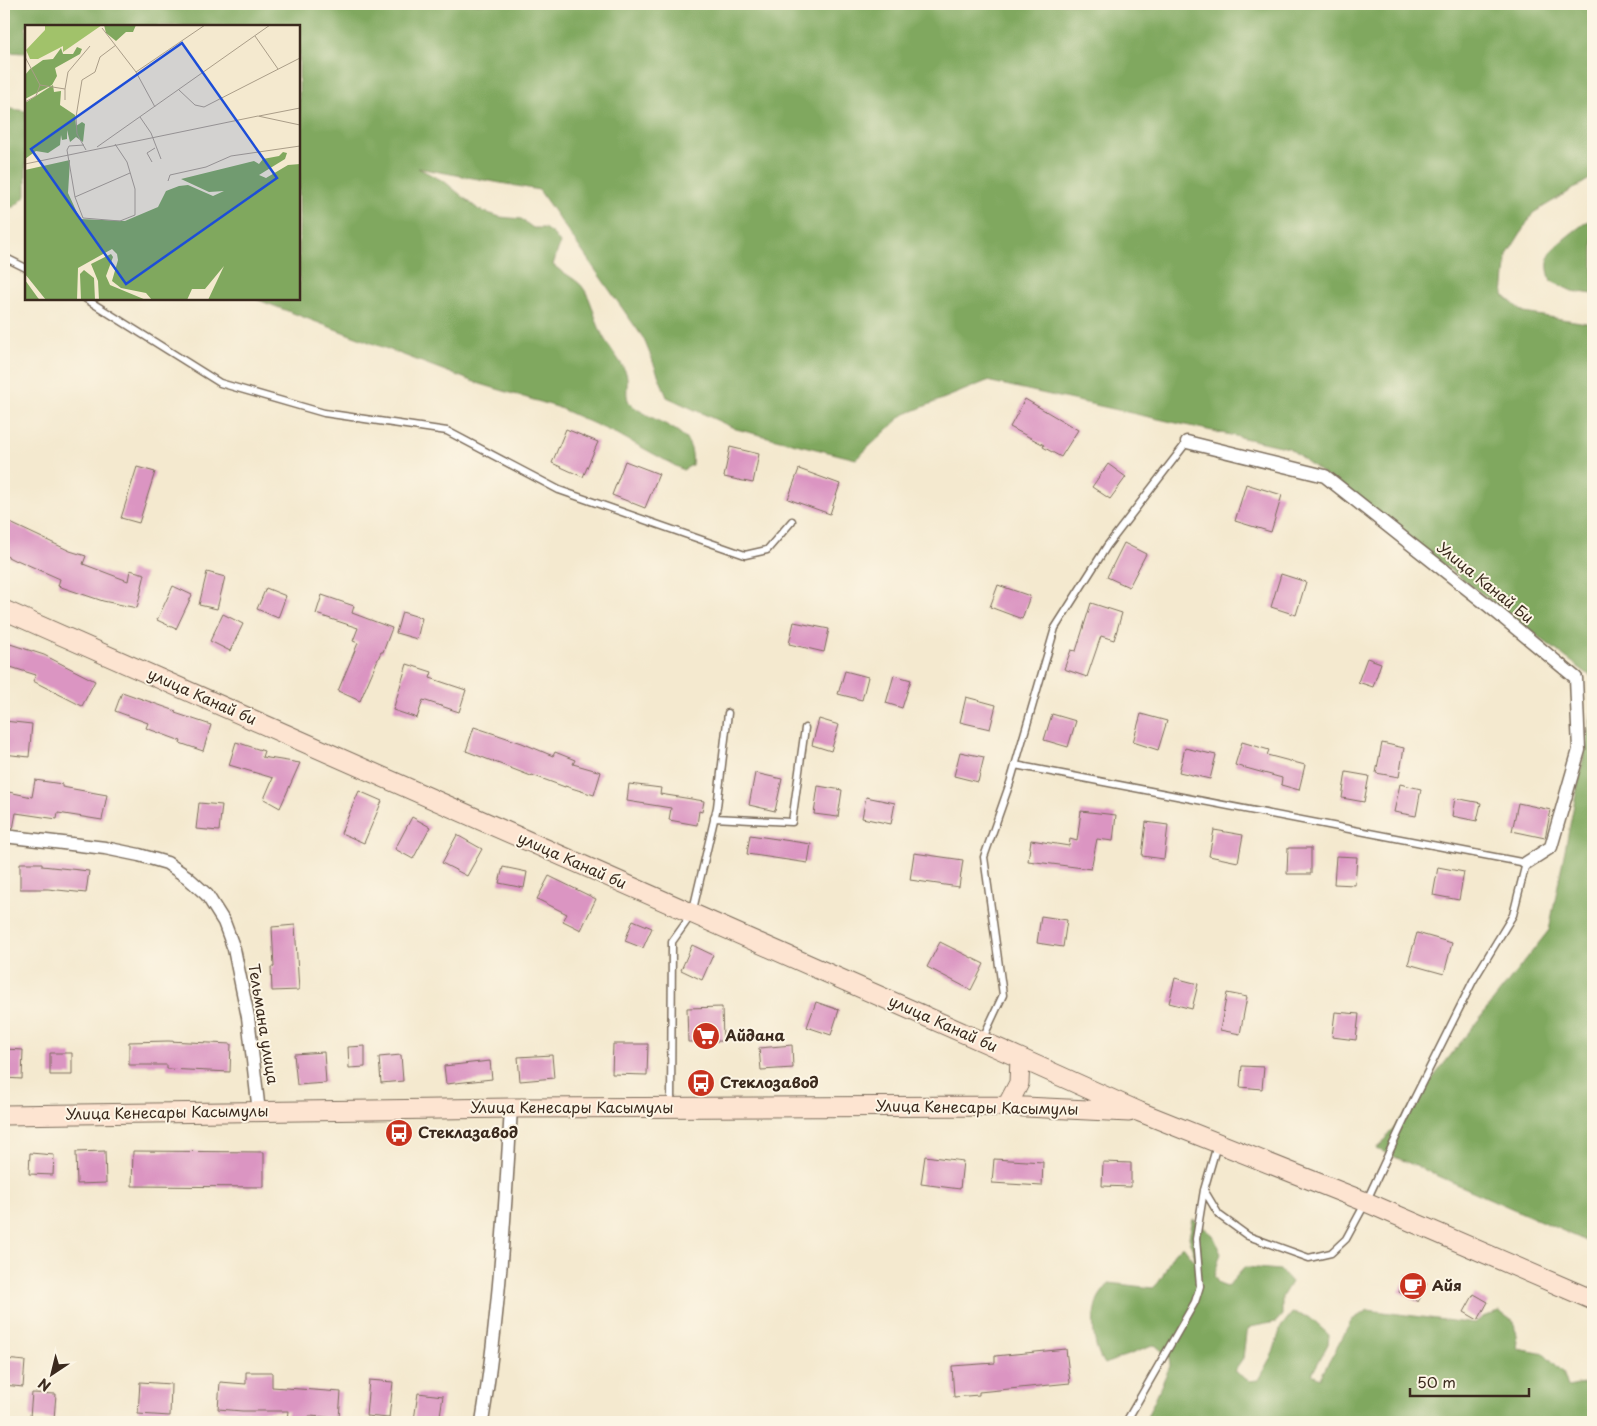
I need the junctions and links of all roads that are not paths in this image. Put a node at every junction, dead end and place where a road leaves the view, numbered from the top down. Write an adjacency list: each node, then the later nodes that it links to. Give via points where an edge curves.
1 (4, 257): 2 (lane)
2 (25, 268)
3 (88, 300): 5 (lane, via 220,383 324,413 447,431 559,490 745,555 767,550)
4 (1187, 442): 9 (lane, via 1107,546 1055,628); 12 (street, Улица Канай Би, via 1325,476 1576,678 1579,750 1552,847)
5 (792, 521)
6 (4, 610): 13 (main road, улица Канай би)
7 (728, 713): 10 (lane)
8 (805, 728): 10 (lane, via 792,822)
9 (1015, 765): 12 (lane); 14 (lane, via 984,857 1003,995)
10 (714, 818): 13 (lane)
11 (4, 836): 19 (street, Тельмана улица, via 139,855 167,864 207,895 224,922 234,950 248,1018)
12 (1526, 863): 24 (lane, via 1513,915 1473,981)
13 (692, 914): 14 (main road, улица Канай би); 17 (lane, via 672,942)
14 (982, 1041): 15 (main road, улица Канай би)
15 (1020, 1058): 16 (main road, via 1019,1083); 20 (main road, улица Канай би)
16 (1007, 1106): 17 (main road, Улица Кенесары Касымулы); 20 (main road, Улица Кенесары Касымулы)
17 (671, 1107): 18 (main road, Улица Кенесары Касымулы)
18 (511, 1108): 19 (main road, Улица Кенесары Касымулы); 26 (street, via 503,1243 491,1368)
19 (259, 1112): 21 (main road, Улица Кенесары Касымулы)
20 (1140, 1112): 22 (main road, улица Канай би)
21 (4, 1115)
22 (1218, 1143): 23 (lane); 24 (main road, улица Канай би)
23 (1204, 1190): 24 (lane, via 1219,1215 1248,1236 1310,1258 1331,1253 1346,1240); 27 (lane, via 1196,1239 1200,1286 1195,1302)
24 (1366, 1202): 25 (main road, улица Канай би)
25 (1593, 1300)
26 (482, 1422)
27 (1126, 1422)

